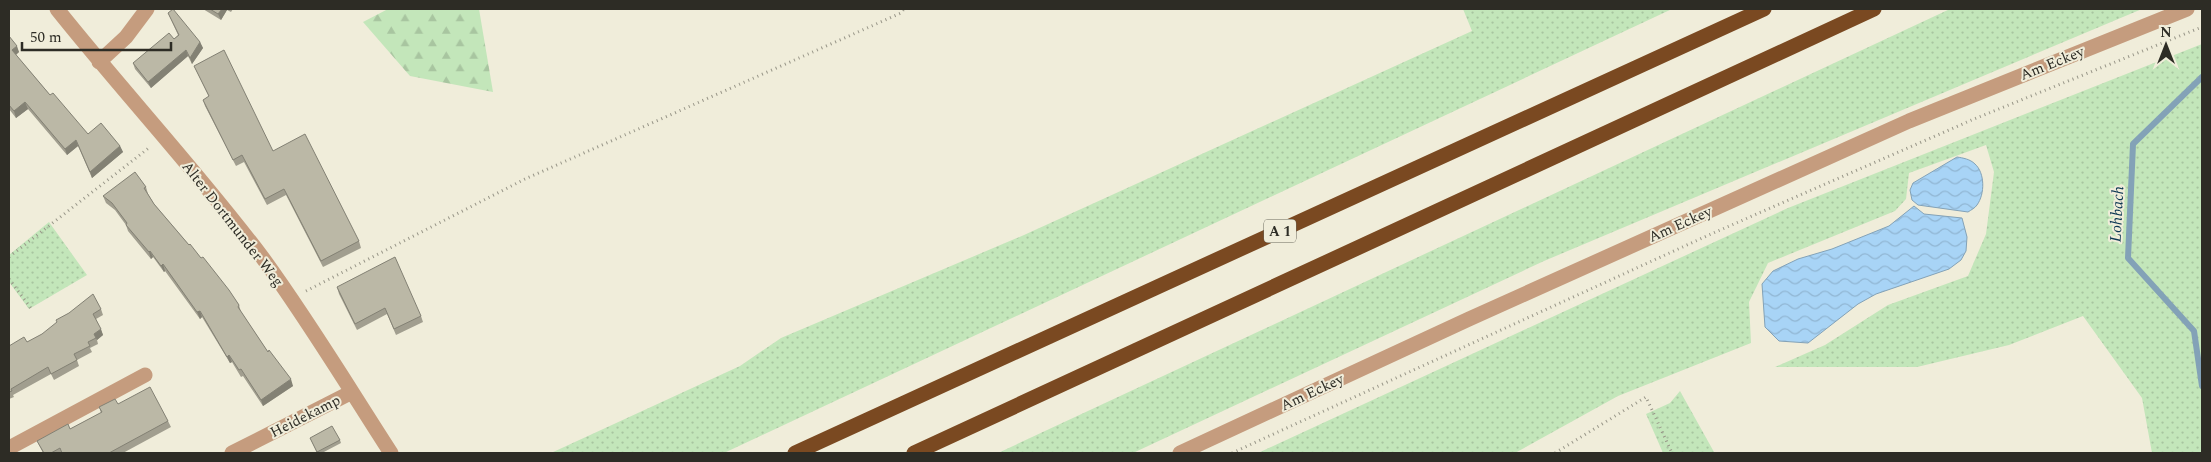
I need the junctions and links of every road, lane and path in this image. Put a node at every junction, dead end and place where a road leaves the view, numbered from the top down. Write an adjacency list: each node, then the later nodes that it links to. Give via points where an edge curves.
1 (57, 9): 8 (street, Alter Dortmunder Weg)
2 (148, 9): 8 (street, via 126,37)
3 (904, 9): 12 (path, via 892,18 525,179)
4 (1764, 9): 19 (highway, A 1)
5 (1874, 9): 20 (highway)
6 (2187, 9): 21 (street, Am Eckey, via 1909,122 1460,323)
7 (2202, 27): 22 (path, via 1974,120 1711,234)
8 (99, 62): 12 (street, Alter Dortmunder Weg, via 165,136 262,257)
9 (152, 146): 10 (path)
10 (9, 257)
11 (9, 279): 13 (path)
12 (290, 299): 15 (street, Alter Dortmunder Weg)
13 (33, 312)
14 (144, 375): 16 (street)
15 (352, 392): 17 (street, Heidekamp); 18 (street, Alter Dortmunder Weg)
16 (9, 448)
17 (232, 453)
18 (391, 453)
19 (795, 453)
20 (914, 453)
21 (1180, 453)
22 (1232, 453)
23 (1555, 453): 24 (path, via 1646,397)
24 (1672, 453)

